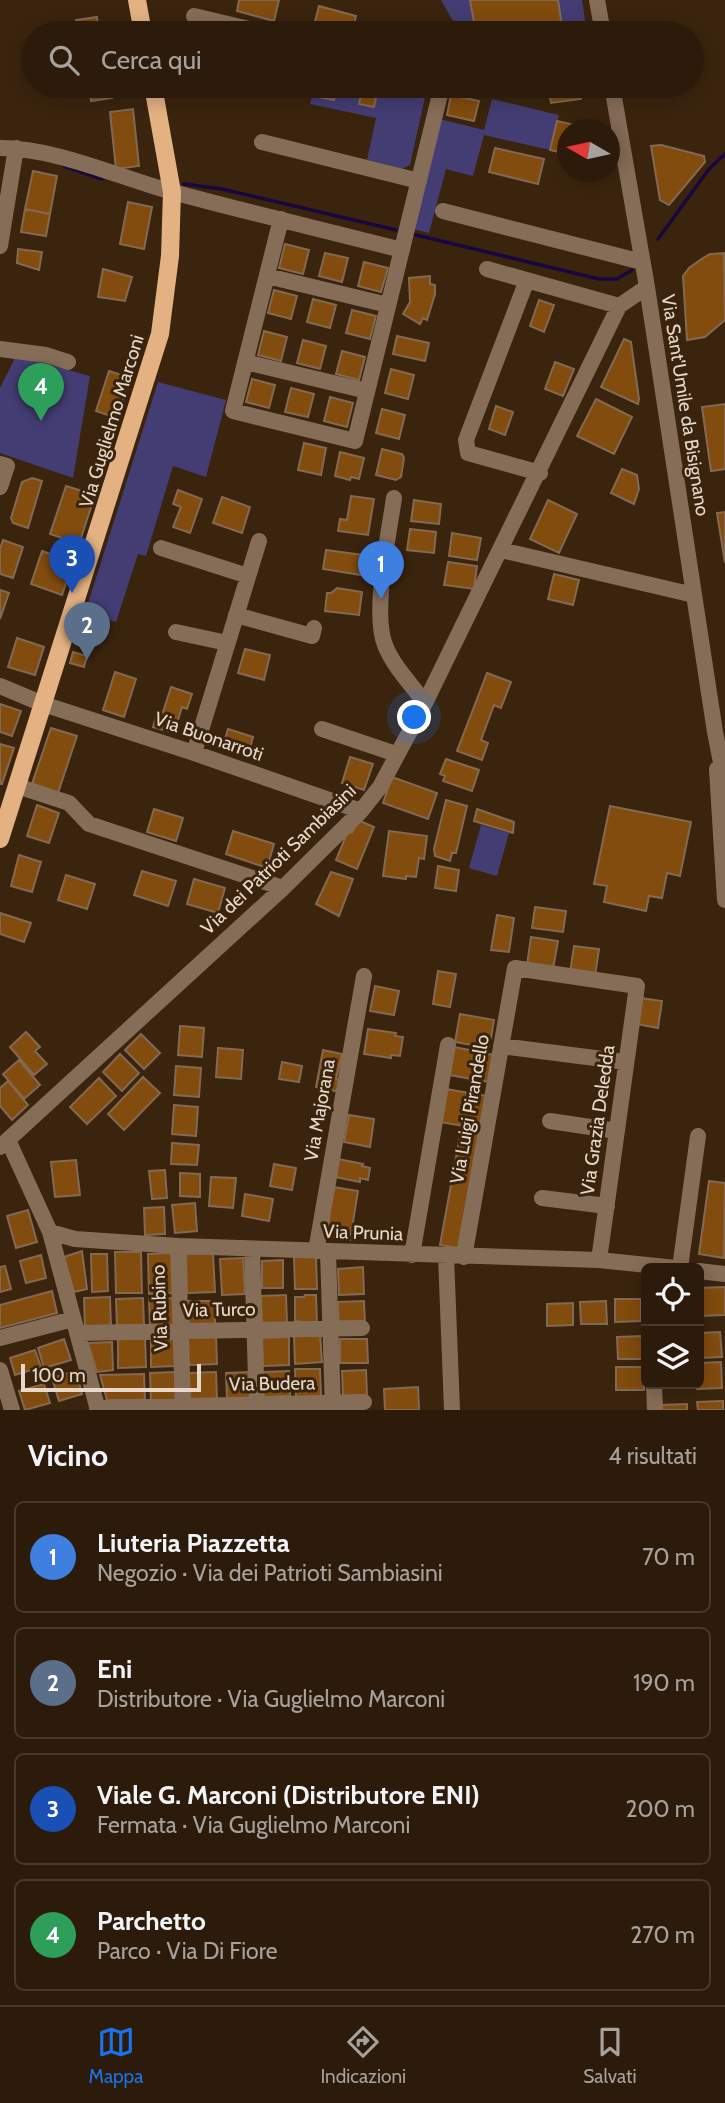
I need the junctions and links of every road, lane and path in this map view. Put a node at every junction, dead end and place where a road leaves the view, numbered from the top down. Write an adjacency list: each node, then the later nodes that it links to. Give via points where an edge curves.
1 (137, 0): 4 (main road)
2 (597, 0): 6 (street)
3 (194, 16): 5 (street)
4 (141, 21)
5 (215, 21)
6 (601, 21)
7 (155, 98): 13 (main road, Via Guglielmo Marconi)
8 (439, 98): 12 (street)
9 (614, 98): 18 (street, Via Sant'Umile da Bisignano)
10 (261, 142): 12 (street)
11 (8, 148): 13 (street, via 42,152); 16 (street, via 13,168)
12 (419, 181): 17 (street)
13 (172, 191): 15 (street); 44 (main road, Via Guglielmo Marconi, via 160,334)
14 (443, 211): 18 (street)
15 (281, 219): 17 (street); 20 (street)
16 (0, 246)
17 (402, 250): 23 (street)
18 (642, 262): 22 (street, Via Sant'Umile da Bisignano)
19 (486, 269): 21 (street)
20 (267, 276): 23 (street); 27 (street)
21 (527, 280): 24 (street); 30 (street, via 466,440 468,453)
22 (647, 286): 24 (street, Via dei Patrioti Sambiasini); 37 (street, Via Sant'Umile da Bisignano)
23 (388, 304): 28 (street)
24 (619, 306): 30 (street, Via dei Patrioti Sambiasini)
25 (0, 349): 26 (street)
26 (68, 362)
27 (245, 362): 28 (street); 28 (street, via 233,411 355,441)
28 (367, 391)
29 (0, 464): 31 (street, via 7,466)
30 (540, 473): 35 (street, Via dei Patrioti Sambiasini)
31 (0, 487)
32 (394, 498): 43 (street, via 382,578 381,632 389,653)
33 (258, 541): 36 (street)
34 (161, 548): 36 (street)
35 (501, 550): 37 (street); 43 (street, Via dei Patrioti Sambiasini)
36 (248, 576): 38 (street)
37 (694, 595): 46 (street, Via Sant'Umile da Bisignano)
38 (236, 615): 39 (street, via 312,636); 41 (street)
39 (314, 628)
40 (176, 632): 41 (street)
41 (227, 643): 47 (street)
42 (0, 686): 44 (street, Via Buonarroti)
43 (425, 703): 48 (street, Via dei Patrioti Sambiasini)
44 (43, 704): 47 (street, Via Buonarroti); 50 (main road, Via Guglielmo Marconi)
45 (322, 729): 48 (street)
46 (715, 732): 49 (street, Via Sant'Umile da Bisignano); 54 (street, Via Sant'Umile da Bisignano)
47 (194, 753): 51 (street, Via Buonarroti)
48 (396, 754): 51 (street, Via dei Patrioti Sambiasini, via 380,786)
49 (725, 783)
50 (10, 792): 52 (main road, Via Guglielmo Marconi); 53 (street, via 69,803 89,824)
51 (360, 811): 53 (street, Via dei Patrioti Sambiasini)
52 (0, 839)
53 (283, 888): 63 (street, Via dei Patrioti Sambiasini)
54 (725, 900)
55 (363, 976): 69 (street, Via Majorana)
56 (637, 986): 58 (street, Via Luigi Pirandello, via 515,968); 59 (street, Via Grazia Deledda)
57 (447, 1045): 70 (street)
58 (501, 1046): 59 (street); 72 (street, Via Luigi Pirandello)
59 (626, 1062): 61 (street, Via Grazia Deledda)
60 (550, 1121): 61 (street)
61 (617, 1131): 65 (street, Via Grazia Deledda)
62 (698, 1136): 74 (street)
63 (4, 1144): 66 (street)
64 (542, 1198): 65 (street)
65 (607, 1206): 73 (street, Via Grazia Deledda)
66 (50, 1232): 67 (street, Via Prunia, via 75,1240); 78 (street)
67 (178, 1246): 68 (street, Via Prunia); 82 (street, Via Rubino)
68 (253, 1249): 69 (street, Via Prunia); 81 (street)
69 (322, 1252): 70 (street, Via Prunia); 79 (street, Via Majorana)
70 (412, 1255): 71 (street, Via Prunia)
71 (446, 1256): 72 (street, Via Prunia); 92 (street)
72 (464, 1257): 73 (street, Via Prunia)
73 (599, 1260): 75 (street, Via Prunia)
74 (679, 1263)
75 (641, 1266)
76 (704, 1272): 77 (street)
77 (725, 1274)
78 (75, 1326): 82 (street, Via Turco); 83 (street, Via Turco); 90 (street)
79 (330, 1328): 80 (street, Via Turco); 81 (street, Via Turco); 87 (street, Via Majorana)
80 (362, 1328)
81 (255, 1330): 82 (street, Via Turco); 88 (street)
82 (181, 1331): 89 (street, Via Rubino)
83 (0, 1338)
84 (0, 1370): 91 (street)
85 (654, 1389): 93 (street)
86 (364, 1402): 87 (street, Via Budera)
87 (333, 1406): 88 (street, Via Budera)
88 (257, 1407): 89 (street, Via Budera)
89 (183, 1408): 90 (street, Via Budera)
90 (98, 1409)
91 (12, 1410)
92 (452, 1410)
93 (655, 1410)

